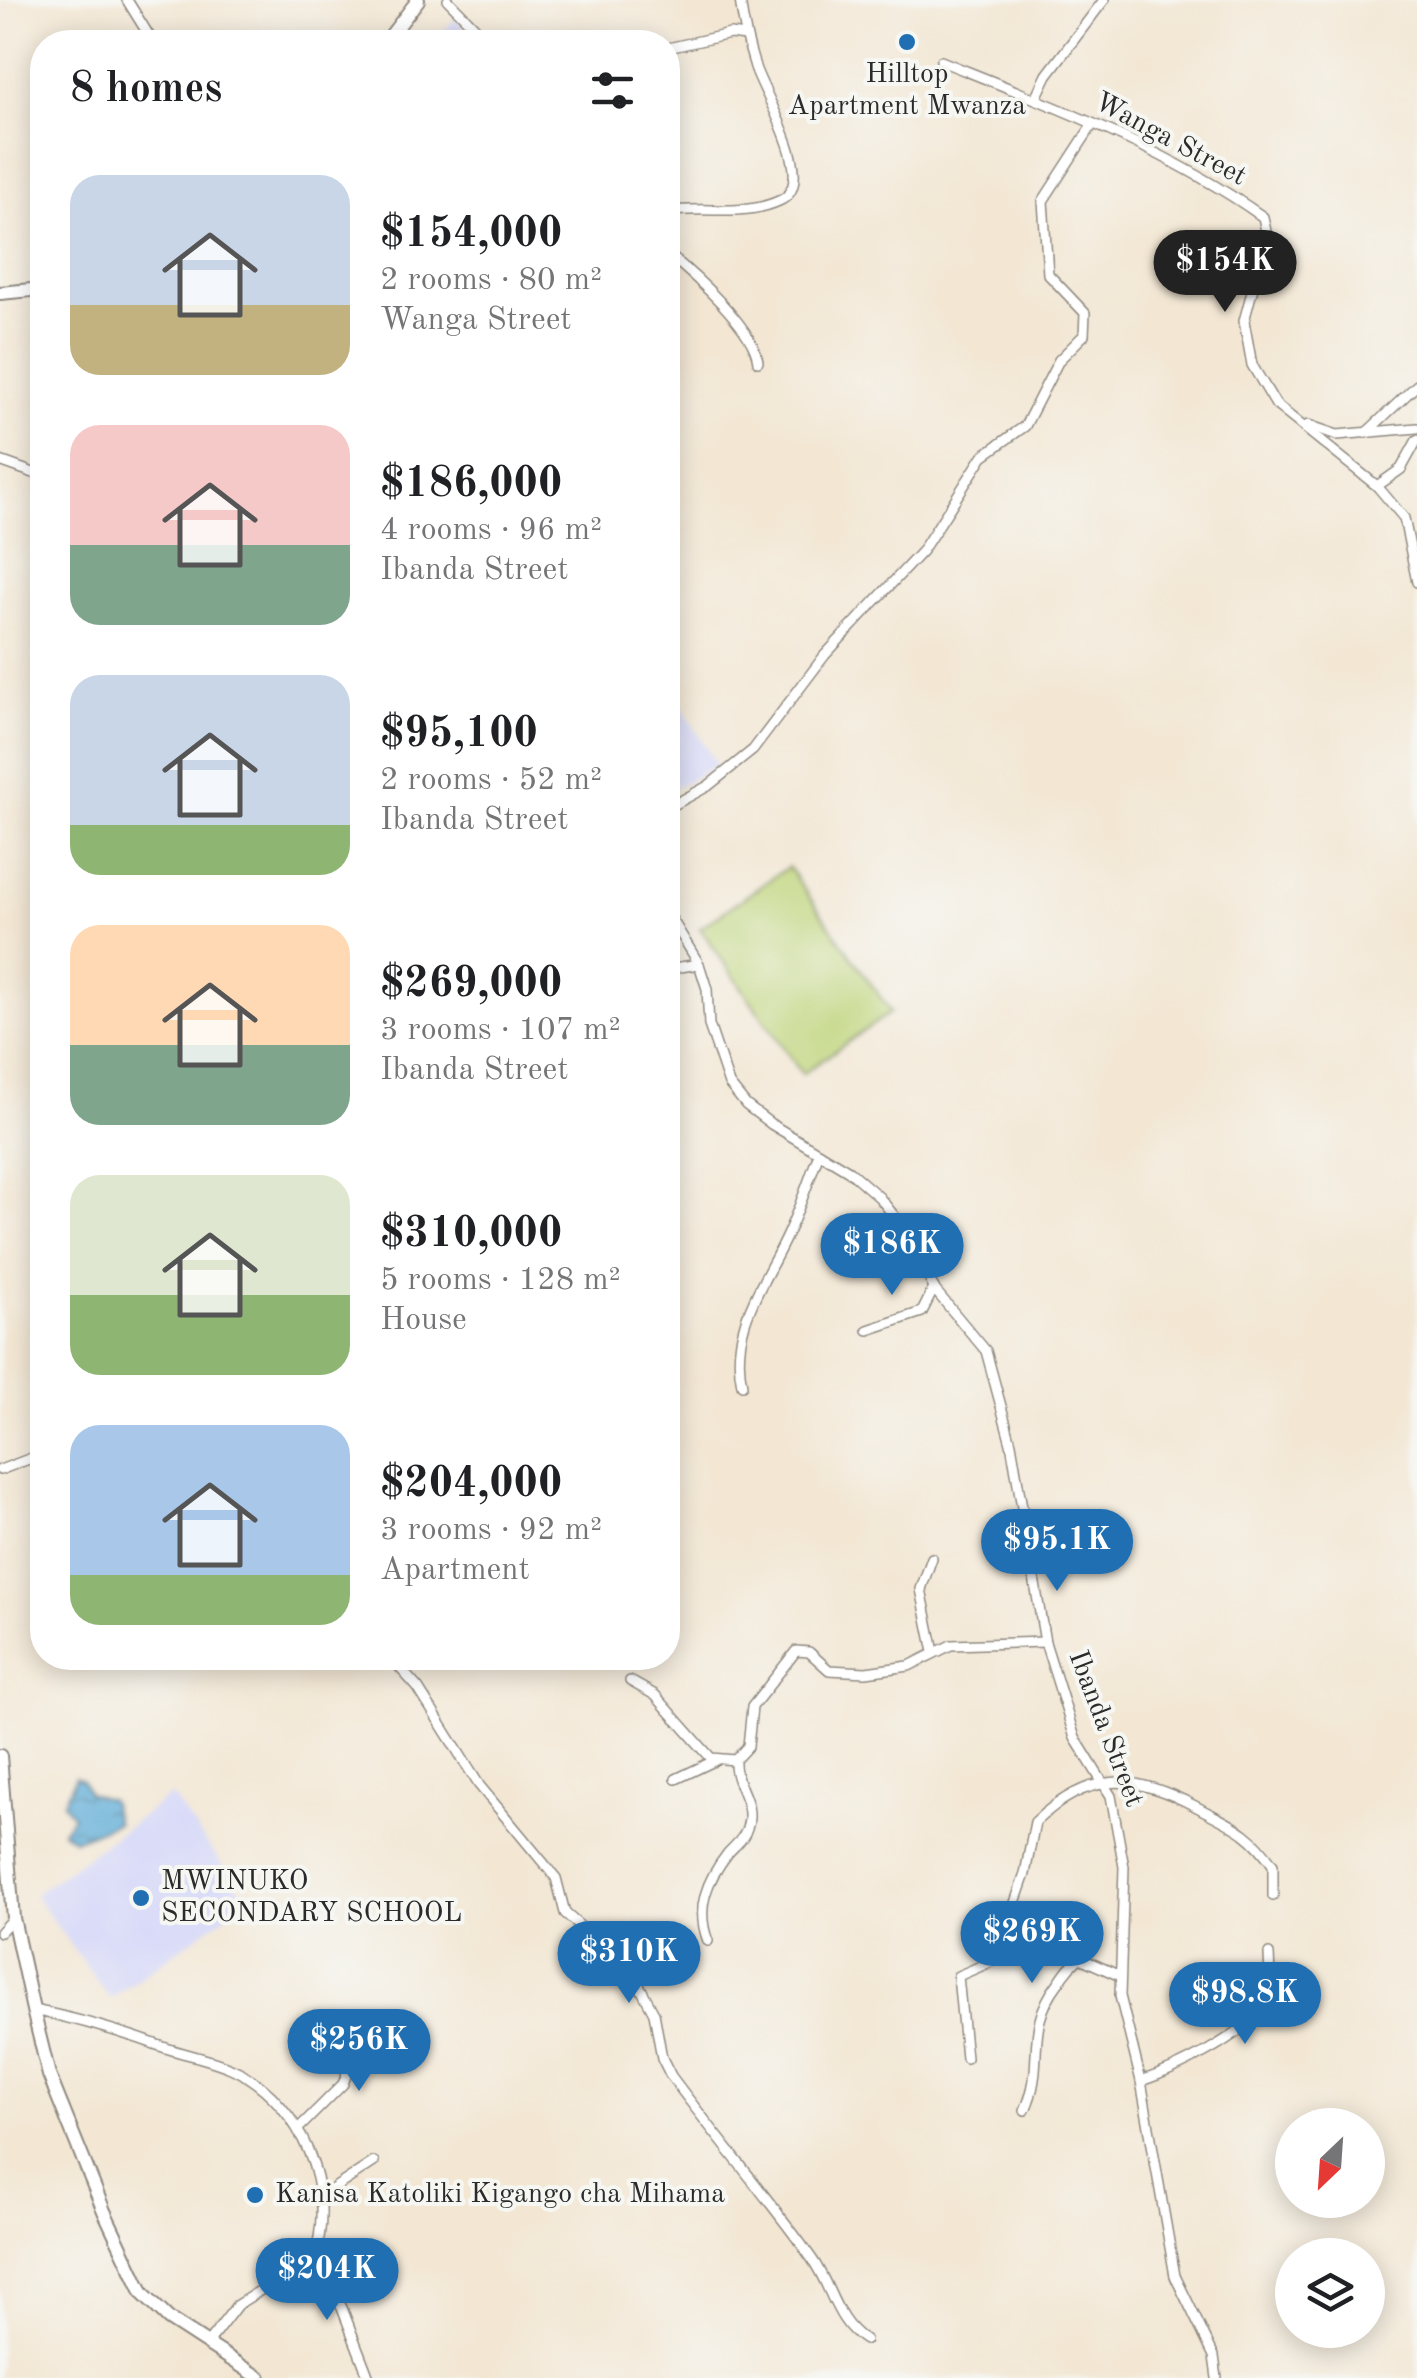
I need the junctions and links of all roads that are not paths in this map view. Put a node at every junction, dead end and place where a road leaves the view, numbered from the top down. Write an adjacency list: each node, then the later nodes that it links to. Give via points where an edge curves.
1 (127, 0): 6 (street)
2 (418, 0): 7 (street)
3 (448, 0): 8 (street)
4 (740, 0): 9 (street)
5 (1104, 0): 12 (street)
6 (146, 30)
7 (395, 30)
8 (477, 30)
9 (746, 36): 10 (street); 14 (street, via 794,164 790,194 749,209)
10 (680, 45)
11 (942, 61): 12 (street, Wanga Street)
12 (1037, 96): 13 (street, Wanga Street)
13 (1094, 124): 20 (street, Wanga Street, via 1263,217 1267,236 1246,302 1246,338 1262,388); 28 (street, via 1042,211 1044,265 1085,313 1084,336 1059,360 1025,426 983,456 922,551 825,655 752,750)
14 (680, 212)
15 (680, 262): 18 (street, via 755,340)
16 (30, 290): 17 (street)
17 (0, 293)
18 (758, 362)
19 (1417, 385): 22 (street)
20 (1300, 423): 22 (street, via 1337,435); 26 (street, Wanga Street)
21 (1417, 428): 22 (street)
22 (1366, 433)
23 (1417, 440): 26 (street, via 1401,469)
24 (0, 461): 25 (street)
25 (30, 472)
26 (1377, 486): 27 (street, Wanga Street, via 1408,526)
27 (1417, 582)
28 (680, 801)
29 (680, 933): 30 (street, Ibanda Street)
30 (699, 964): 31 (street); 32 (street, Ibanda Street, via 709,1025 730,1084 746,1105)
31 (680, 967)
32 (819, 1153): 33 (street, Ibanda Street, via 879,1197); 35 (street, via 790,1230 746,1313 738,1354)
33 (934, 1288): 34 (street, via 922,1312); 40 (street, Ibanda Street, via 986,1351 1010,1443)
34 (868, 1330)
35 (742, 1385)
36 (30, 1459): 37 (street)
37 (0, 1470)
38 (932, 1558): 39 (street, via 921,1589)
39 (930, 1634): 41 (street); 42 (street)
40 (1045, 1642): 41 (street); 49 (street, Ibanda Street, via 1075,1738)
41 (960, 1645): 42 (street)
42 (934, 1652): 47 (street, via 894,1670 855,1672 829,1670 798,1650 756,1701 748,1746)
43 (401, 1670): 66 (street, via 479,1785 556,1878 565,1913 632,1972 654,2013 671,2076 812,2258 841,2318)
44 (630, 1681): 46 (street, via 655,1695)
45 (0, 1756): 50 (street)
46 (716, 1760): 47 (street); 48 (street)
47 (735, 1760): 54 (street, via 750,1824 702,1901)
48 (676, 1779)
49 (1102, 1782): 51 (street, via 1137,1782 1170,1792 1238,1826 1273,1865); 56 (street, Ibanda Street, via 1124,1867); 59 (street, via 1035,1822 1002,1948 988,1965 958,1976)
50 (3, 1859): 52 (street)
51 (1273, 1896)
52 (13, 1918): 53 (street); 57 (street)
53 (0, 1932)
54 (708, 1941)
55 (1270, 1954): 60 (street, via 1266,1996 1248,2021)
56 (1120, 1976): 60 (street, Ibanda Street); 61 (street, via 1080,1958 1052,1990 1036,2021 1034,2078)
57 (33, 2010): 62 (street, via 101,2025 236,2071); 67 (street, via 64,2117 130,2272 156,2308)
58 (364, 2025): 62 (street, via 343,2084)
59 (966, 2058)
60 (1141, 2080): 70 (street, Ibanda Street, via 1175,2276 1214,2356)
61 (1025, 2110)
62 (298, 2129): 64 (street)
63 (374, 2162): 64 (street)
64 (322, 2196): 65 (street)
65 (314, 2256): 67 (street, via 237,2305); 69 (street)
66 (866, 2340)
67 (208, 2344): 68 (street)
68 (260, 2378)
69 (368, 2378)
70 (1216, 2378)

